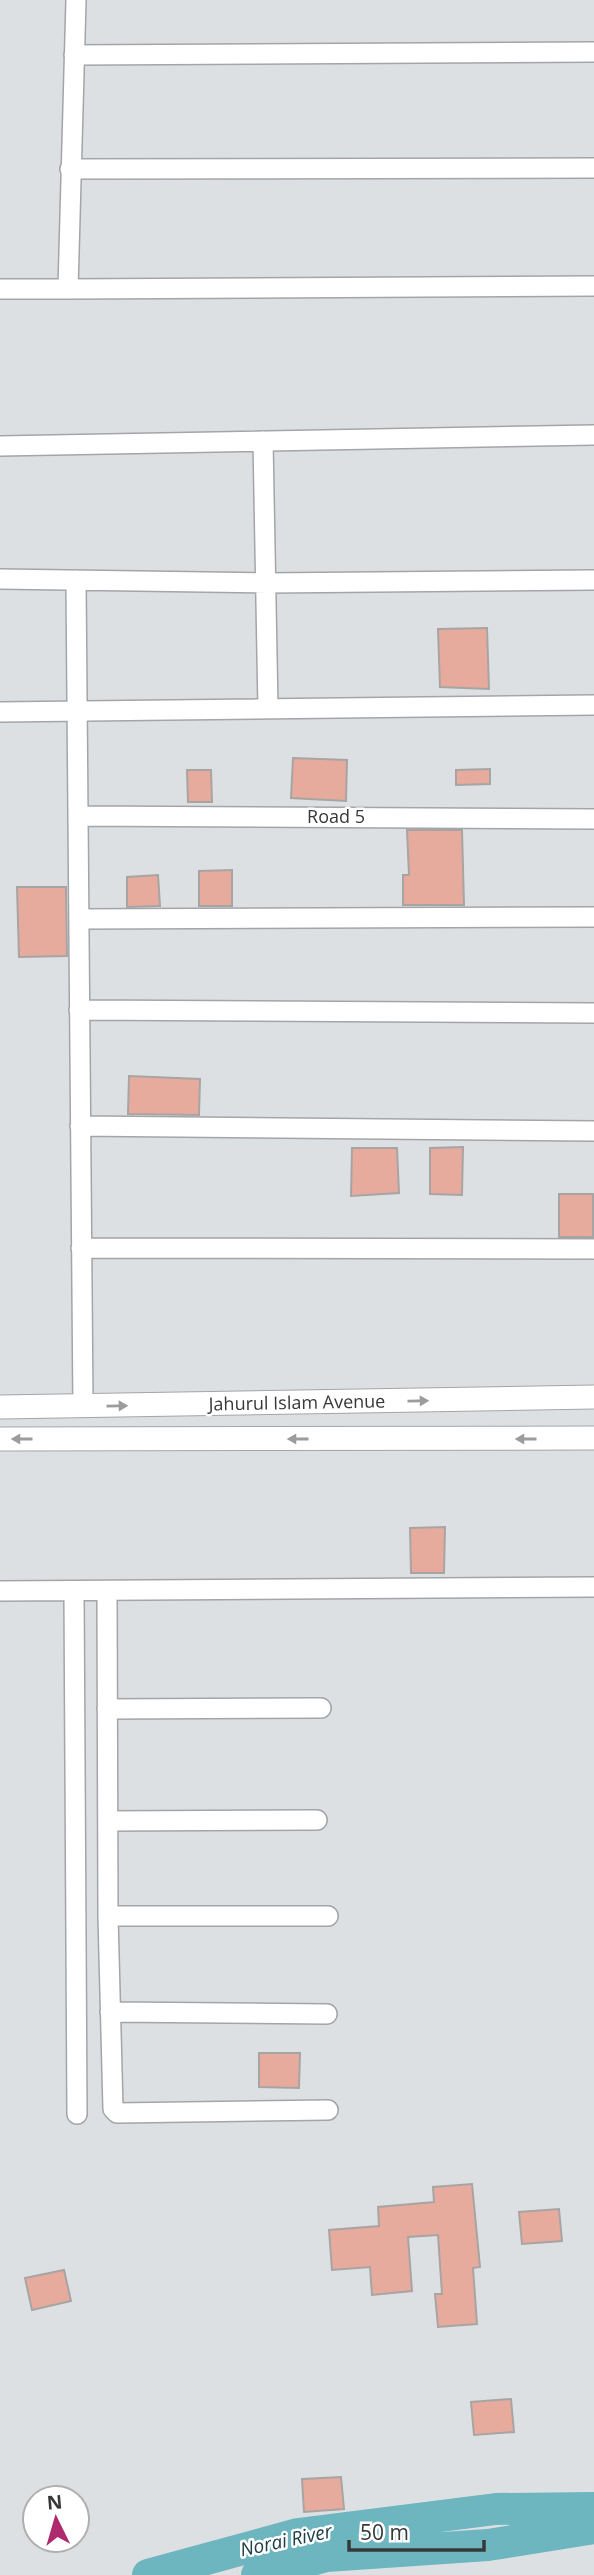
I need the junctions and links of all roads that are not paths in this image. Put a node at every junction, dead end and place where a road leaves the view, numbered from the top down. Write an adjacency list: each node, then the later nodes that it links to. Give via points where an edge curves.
1 (76, 0): 3 (street)
2 (594, 52): 3 (street)
3 (74, 55): 5 (street)
4 (594, 168): 5 (street)
5 (70, 169): 8 (street)
6 (594, 286): 8 (street)
7 (0, 289): 8 (street)
8 (68, 289)
9 (594, 435): 10 (street)
10 (263, 441): 11 (street); 15 (street)
11 (0, 446)
12 (0, 579): 13 (street)
13 (76, 580): 15 (street); 18 (street)
14 (594, 580): 15 (street)
15 (267, 583): 17 (street)
16 (594, 705): 17 (street)
17 (268, 709): 18 (street)
18 (78, 711): 19 (street); 20 (street)
19 (0, 712)
20 (78, 816): 21 (street, Road 5); 23 (street)
21 (594, 819)
22 (594, 917): 23 (street)
23 (79, 919): 24 (street)
24 (79, 1010): 25 (street); 26 (street)
25 (594, 1013)
26 (80, 1126): 27 (street); 28 (street)
27 (594, 1131)
28 (81, 1248): 29 (street); 32 (street)
29 (594, 1249)
30 (594, 1397): 32 (street, Jahurul Islam Avenue, one-way to 30)
31 (0, 1407): 32 (street, Jahurul Islam Avenue)
32 (83, 1407)
33 (594, 1438): 34 (street, Jahurul Islam Avenue, one-way to 34)
34 (0, 1439)
35 (594, 1587): 38 (street)
36 (0, 1591): 37 (street)
37 (74, 1591): 38 (street); 48 (street)
38 (107, 1592): 40 (street)
39 (321, 1708): 40 (street)
40 (107, 1709): 42 (street)
41 (317, 1820): 42 (street)
42 (108, 1821): 43 (street)
43 (108, 1916): 44 (street); 45 (street)
44 (328, 1916)
45 (110, 2012): 46 (street); 47 (street, via 112,2104 117,2113)
46 (327, 2014)
47 (328, 2110)
48 (77, 2114)

